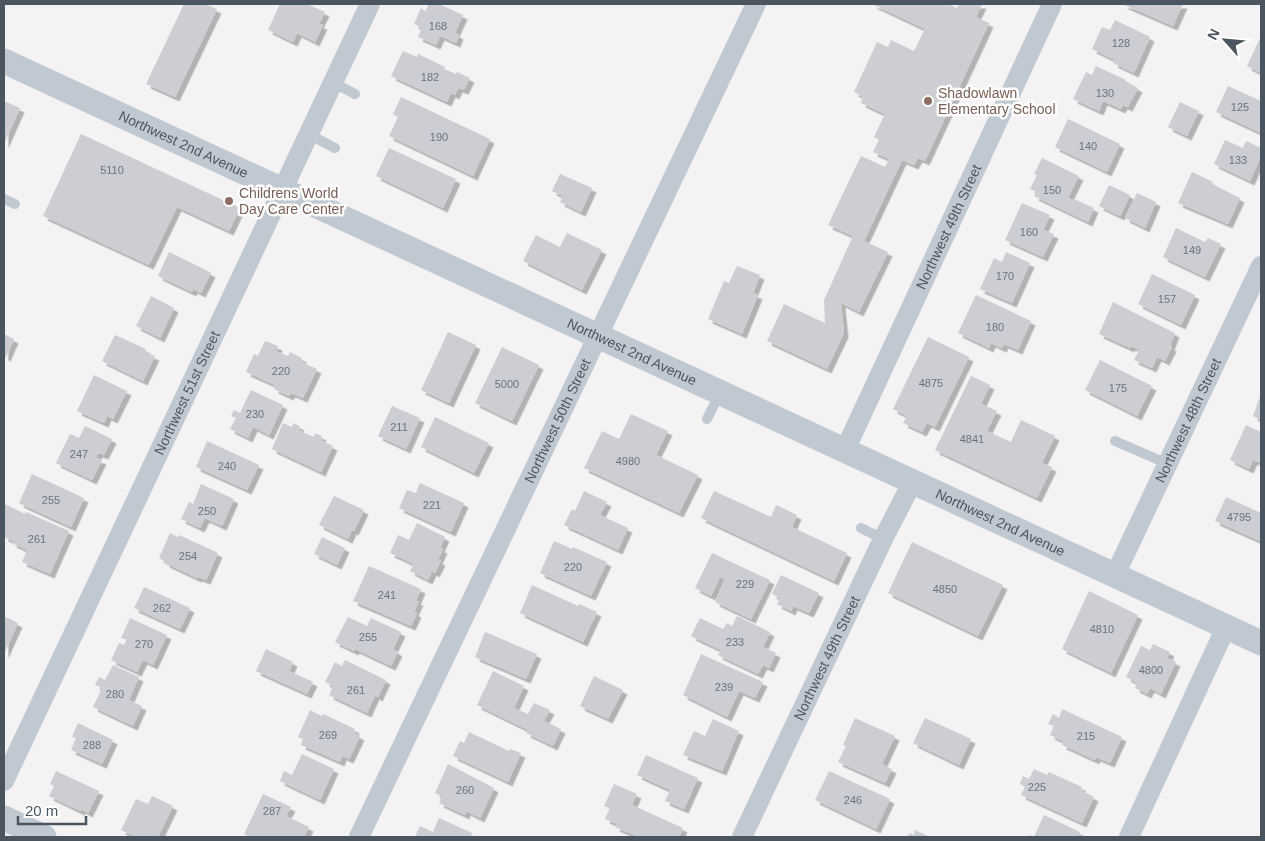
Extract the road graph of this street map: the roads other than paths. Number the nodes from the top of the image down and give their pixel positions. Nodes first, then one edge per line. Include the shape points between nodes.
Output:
1 (370, 4) edge
2 (756, 4) edge
3 (1052, 4) edge
4 (4, 60) edge
5 (332, 82) junction
6 (355, 94) dead end
7 (308, 134) junction
8 (335, 148) dead end
9 (282, 188) junction
10 (4, 199) edge
11 (15, 204) dead end
12 (1261, 266) edge
13 (596, 336) junction
14 (721, 392) junction
15 (707, 419) dead end
16 (1115, 441) dead end
17 (845, 450) junction
18 (1168, 464) junction
19 (913, 481) junction
20 (861, 528) dead end
21 (883, 539) junction
22 (1115, 575) junction
23 (1226, 627) junction
24 (1261, 643) edge
25 (4, 781) edge
26 (4, 818) edge
27 (44, 837) edge
28 (359, 837) edge
29 (742, 837) edge
30 (1129, 837) edge

1 - 5 street, Northwest 51st Street
2 - 13 street, Northwest 50th Street
3 - 17 street, Northwest 49th Street
4 - 9 street, Northwest 2nd Avenue
5 - 6 lane
5 - 7 street, Northwest 51st Street
7 - 8 lane
7 - 9 street, Northwest 51st Street
9 - 13 street, Northwest 2nd Avenue
9 - 25 street, Northwest 51st Street
10 - 11 lane
12 - 18 street, Northwest 48th Street
13 - 14 street, Northwest 2nd Avenue
13 - 28 street, Northwest 50th Street
14 - 15 lane
14 - 17 street, Northwest 2nd Avenue
16 - 18 lane
17 - 19 street, Northwest 2nd Avenue
18 - 22 street, Northwest 48th Street
19 - 21 street, Northwest 49th Street
19 - 22 street, Northwest 2nd Avenue
20 - 21 lane
21 - 29 street, Northwest 49th Street
22 - 23 street, Northwest 2nd Avenue
23 - 24 street, Northwest 2nd Avenue
23 - 30 street
26 - 27 street

